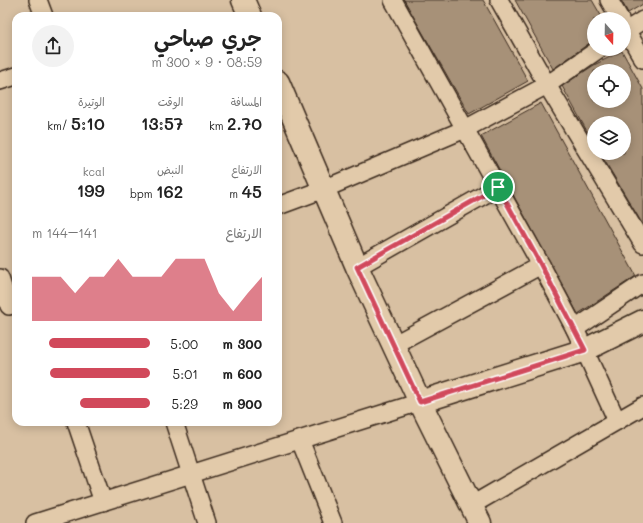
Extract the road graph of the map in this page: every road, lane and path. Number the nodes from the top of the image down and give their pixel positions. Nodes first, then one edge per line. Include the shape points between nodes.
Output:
1 (38, 0) edge
2 (243, 0) edge
3 (393, 0) edge
4 (499, 0) edge
5 (609, 0) edge
6 (42, 12) edge
7 (248, 12) edge
8 (616, 12) edge
9 (643, 20) edge
10 (631, 24) edge
11 (631, 39) edge
12 (589, 56) edge
13 (643, 59) edge
14 (12, 77) edge
15 (0, 81) edge
16 (547, 85) junction
17 (282, 91) edge
18 (464, 129) junction
19 (498, 187) junction
20 (324, 189) junction
21 (282, 205) edge
22 (643, 244) edge
23 (541, 265) junction
24 (357, 267) junction
25 (0, 278) edge
26 (643, 284) edge
27 (8, 306) edge
28 (643, 321) edge
29 (575, 329) junction
30 (393, 345) junction
31 (585, 350) junction
32 (420, 402) junction
33 (643, 406) edge
34 (617, 422) junction
35 (77, 426) edge
36 (175, 426) edge
37 (300, 440) junction
38 (190, 474) junction
39 (102, 502) junction
40 (476, 514) edge
41 (35, 523) edge
42 (206, 523) edge
43 (333, 523) edge

1 - 6 street
2 - 7 street
3 - 18 street
4 - 16 street
5 - 8 street
9 - 10 street
11 - 13 street
12 - 16 street
14 - 15 street
16 - 18 street
16 - 22 street
17 - 20 street
18 - 19 street
18 - 20 street
19 - 23 street
19 - 24 street
20 - 21 street
20 - 24 street
23 - 29 street
23 - 30 street
24 - 30 street
25 - 27 street
26 - 29 street
28 - 31 street
29 - 31 street
30 - 32 street
31 - 32 street
31 - 34 street
32 - 37 street
32 - 40 street
33 - 34 street
34 - 40 street
35 - 39 street
36 - 38 street
37 - 38 street
37 - 43 street
38 - 39 street
38 - 42 street
39 - 41 street

